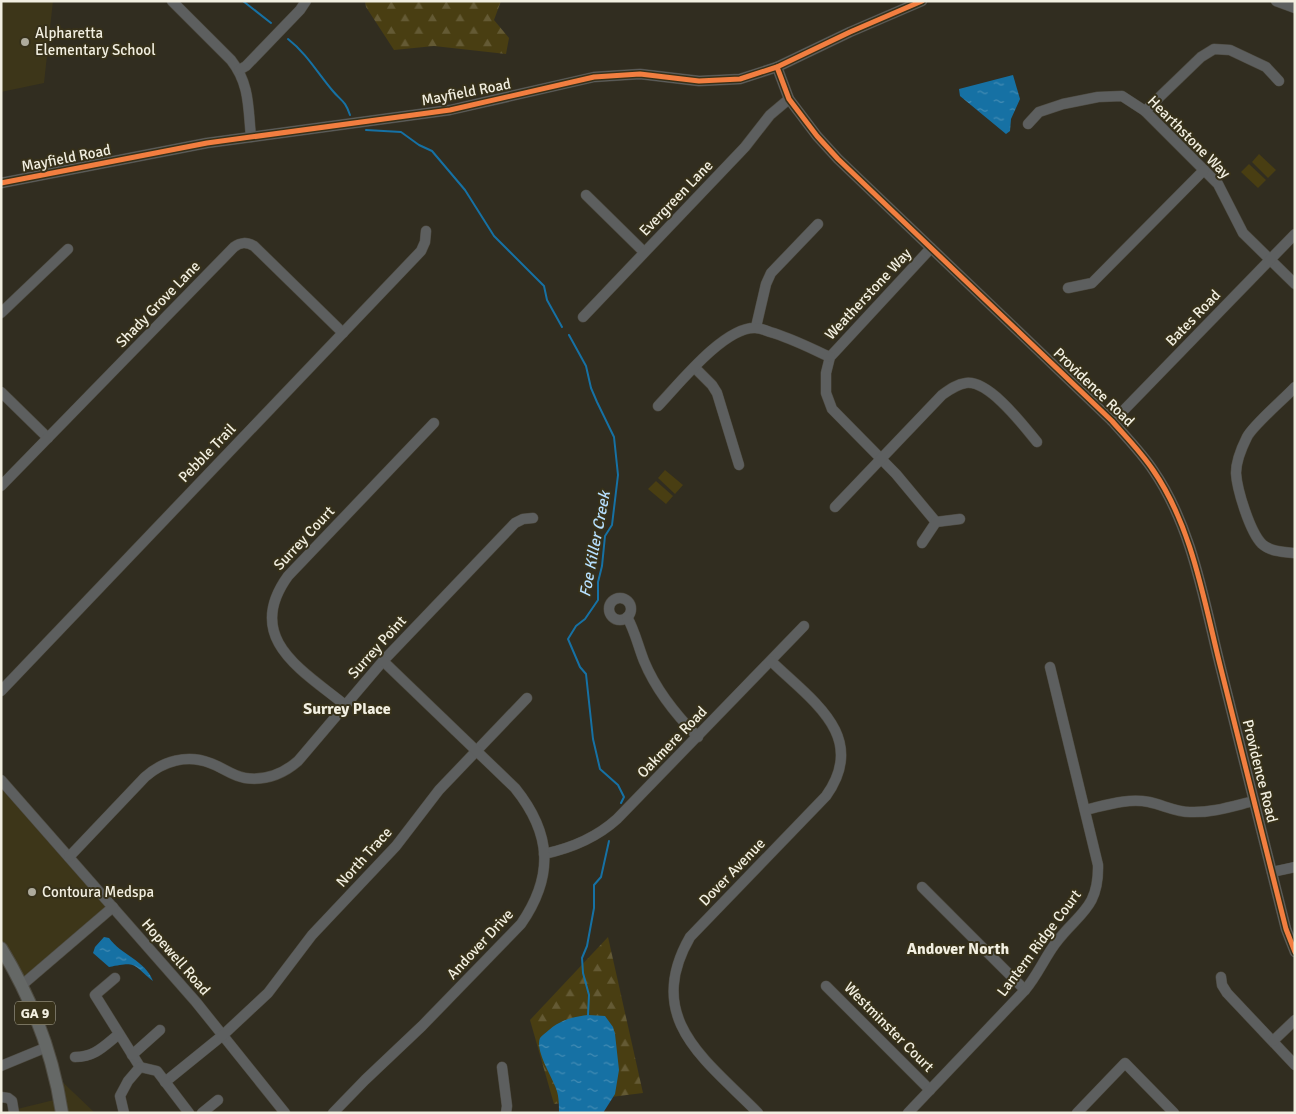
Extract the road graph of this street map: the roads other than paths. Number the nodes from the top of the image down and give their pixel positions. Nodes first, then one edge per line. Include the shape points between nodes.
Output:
1 (172, 1) edge
2 (306, 1) edge
3 (922, 1) edge
4 (1276, 1) edge
5 (1295, 8) edge
6 (776, 66) junction
7 (239, 70) junction
8 (1279, 81) dead end
9 (789, 99) junction
10 (1146, 111) junction
11 (1028, 124) dead end
12 (251, 137) junction
13 (1204, 170) junction
14 (1, 184) edge
15 (586, 195) dead end
16 (818, 224) dead end
17 (426, 231) dead end
18 (1295, 234) edge
19 (931, 248) junction
20 (68, 249) dead end
21 (644, 252) junction
22 (1270, 260) junction
23 (1295, 284) edge
24 (1068, 288) dead end
25 (1, 313) edge
26 (583, 317) dead end
27 (756, 328) junction
28 (343, 333) junction
29 (830, 358) junction
30 (695, 368) junction
31 (1295, 387) edge
32 (1, 392) edge
33 (658, 406) dead end
34 (1112, 421) junction
35 (434, 424) dead end
36 (48, 438) junction
37 (1037, 442) dead end
38 (881, 459) junction
39 (739, 465) dead end
40 (1, 486) edge
41 (835, 508) dead end
42 (533, 518) dead end
43 (960, 519) dead end
44 (936, 522) junction
45 (922, 543) dead end
46 (1295, 553) edge
47 (627, 617) dead end
48 (804, 626) dead end
49 (383, 661) junction
50 (771, 661) junction
51 (1050, 667) dead end
52 (1, 691) edge
53 (527, 698) dead end
54 (345, 705) junction
55 (698, 736) junction
56 (476, 750) junction
57 (1, 780) edge
58 (1254, 801) junction
59 (1086, 810) junction
60 (544, 854) junction
61 (69, 857) junction
62 (1295, 867) edge
63 (1272, 872) junction
64 (922, 886) dead end
65 (113, 907) junction
66 (1, 948) edge
67 (1295, 952) edge
68 (1221, 977) dead end
69 (115, 978) dead end
70 (22, 985) junction
71 (826, 986) dead end
72 (1025, 990) junction
73 (1295, 1020) edge
74 (160, 1030) dead end
75 (119, 1034) junction
76 (223, 1036) junction
77 (1273, 1041) junction
78 (47, 1047) junction
79 (132, 1055) junction
80 (74, 1056) dead end
81 (1295, 1064) edge
82 (1, 1066) edge
83 (140, 1067) junction
84 (502, 1067) dead end
85 (165, 1082) junction
86 (930, 1090) junction
87 (1, 1098) edge
88 (218, 1100) dead end
89 (14, 1113) edge
90 (62, 1113) edge
91 (124, 1113) edge
92 (189, 1113) edge
93 (202, 1113) edge
94 (285, 1113) edge
95 (333, 1113) edge
96 (506, 1113) edge
97 (758, 1113) edge
98 (908, 1113) edge
99 (1078, 1113) edge
100 (1174, 1113) edge

1 - 7 street
2 - 7 street
3 - 6 street, Mayfield Road
4 - 5 street
6 - 9 street, Providence Road
6 - 12 street, Mayfield Road via 740,79 699,81 640,74 594,77 450,110
7 - 12 street via 246,88
8 - 10 street via 1266,67 1230,50 1214,49
9 - 19 street, Providence Road via 838,159
9 - 21 street, Evergreen Lane via 770,115 745,147
10 - 11 street, Hearthstone Way via 1122,96 1098,97 1039,112
10 - 13 street, Hearthstone Way
12 - 14 street, Mayfield Road
13 - 22 street, Hearthstone Way via 1222,191 1238,228
13 - 24 street via 1092,283
15 - 21 street
16 - 27 street via 771,274
17 - 28 street, Pebble Trail via 421,252
18 - 22 street, Bates Road
19 - 29 street, Weatherstone Way
19 - 34 street, Providence Road
20 - 25 street
21 - 26 street, Evergreen Lane
22 - 23 street, Hearthstone Way
22 - 34 street, Bates Road
27 - 29 street via 786,337
27 - 30 street via 736,332
28 - 36 street, Shady Grove Lane via 254,246 239,243
28 - 52 street, Pebble Trail
29 - 38 street, Weatherstone Way via 826,393 832,409
30 - 33 street
30 - 39 street via 717,393
31 - 46 street via 1248,434 1236,472 1244,508 1263,545 1277,552
32 - 36 street
34 - 58 street, Providence Road via 1153,470 1183,528 1213,633
35 - 54 street, Surrey Court via 288,576 275,599 272,626 282,650 292,663
36 - 40 street, Shady Grove Lane
37 - 38 street via 994,395 968,382 942,395
38 - 41 street
38 - 44 street, Weatherstone Way
42 - 49 street, Surrey Point via 523,518 515,523
43 - 44 street
44 - 45 street
47 - 55 street via 657,688
48 - 50 street, Oakmere Road
49 - 54 street, Surrey Point
49 - 56 street, Andover Drive
50 - 55 street, Oakmere Road
50 - 97 street, Dover Avenue via 832,723 841,747 839,772 826,796 690,937 676,968 673,985 677,1016 688,1041
51 - 59 street, Lantern Ridge Court
53 - 56 street, North Trace
54 - 61 street, Surrey Point via 298,761 275,776 244,778 209,762 193,759 175,760 160,766 145,776
55 - 60 street, Oakmere Road via 608,827 578,845
56 - 60 street, Andover Drive via 528,803 539,827
56 - 76 street, North Trace via 396,846 312,935 268,993
57 - 61 street, Hopewell Road
58 - 59 street via 1200,812 1178,811 1134,800
58 - 63 street, Providence Road
59 - 72 street, Lantern Ridge Court via 1098,864 1096,893 1087,909 1056,943
60 - 95 street, Andover Drive via 539,891 520,924
61 - 65 street, Hopewell Road
62 - 63 street
63 - 67 street, Providence Road
64 - 72 street
65 - 70 street
65 - 76 street, Hopewell Road
66 - 70 main road, GA 9
68 - 77 street via 1227,993
69 - 75 street via 94,995
70 - 78 main road, GA 9
71 - 86 street, Westminster Court
72 - 86 street, Lantern Ridge Court
73 - 77 street
74 - 79 street
75 - 79 street
75 - 80 street via 94,1054
76 - 85 street, North Trace
76 - 94 street, Hopewell Road
77 - 81 street
78 - 82 street
78 - 90 main road, GA 9
79 - 83 street
83 - 85 street via 157,1071
83 - 91 street via 120,1096
84 - 96 street
85 - 92 street
86 - 98 street, Lantern Ridge Court
87 - 89 street via 12,1101
88 - 93 street
99 - 100 street via 1125,1063

